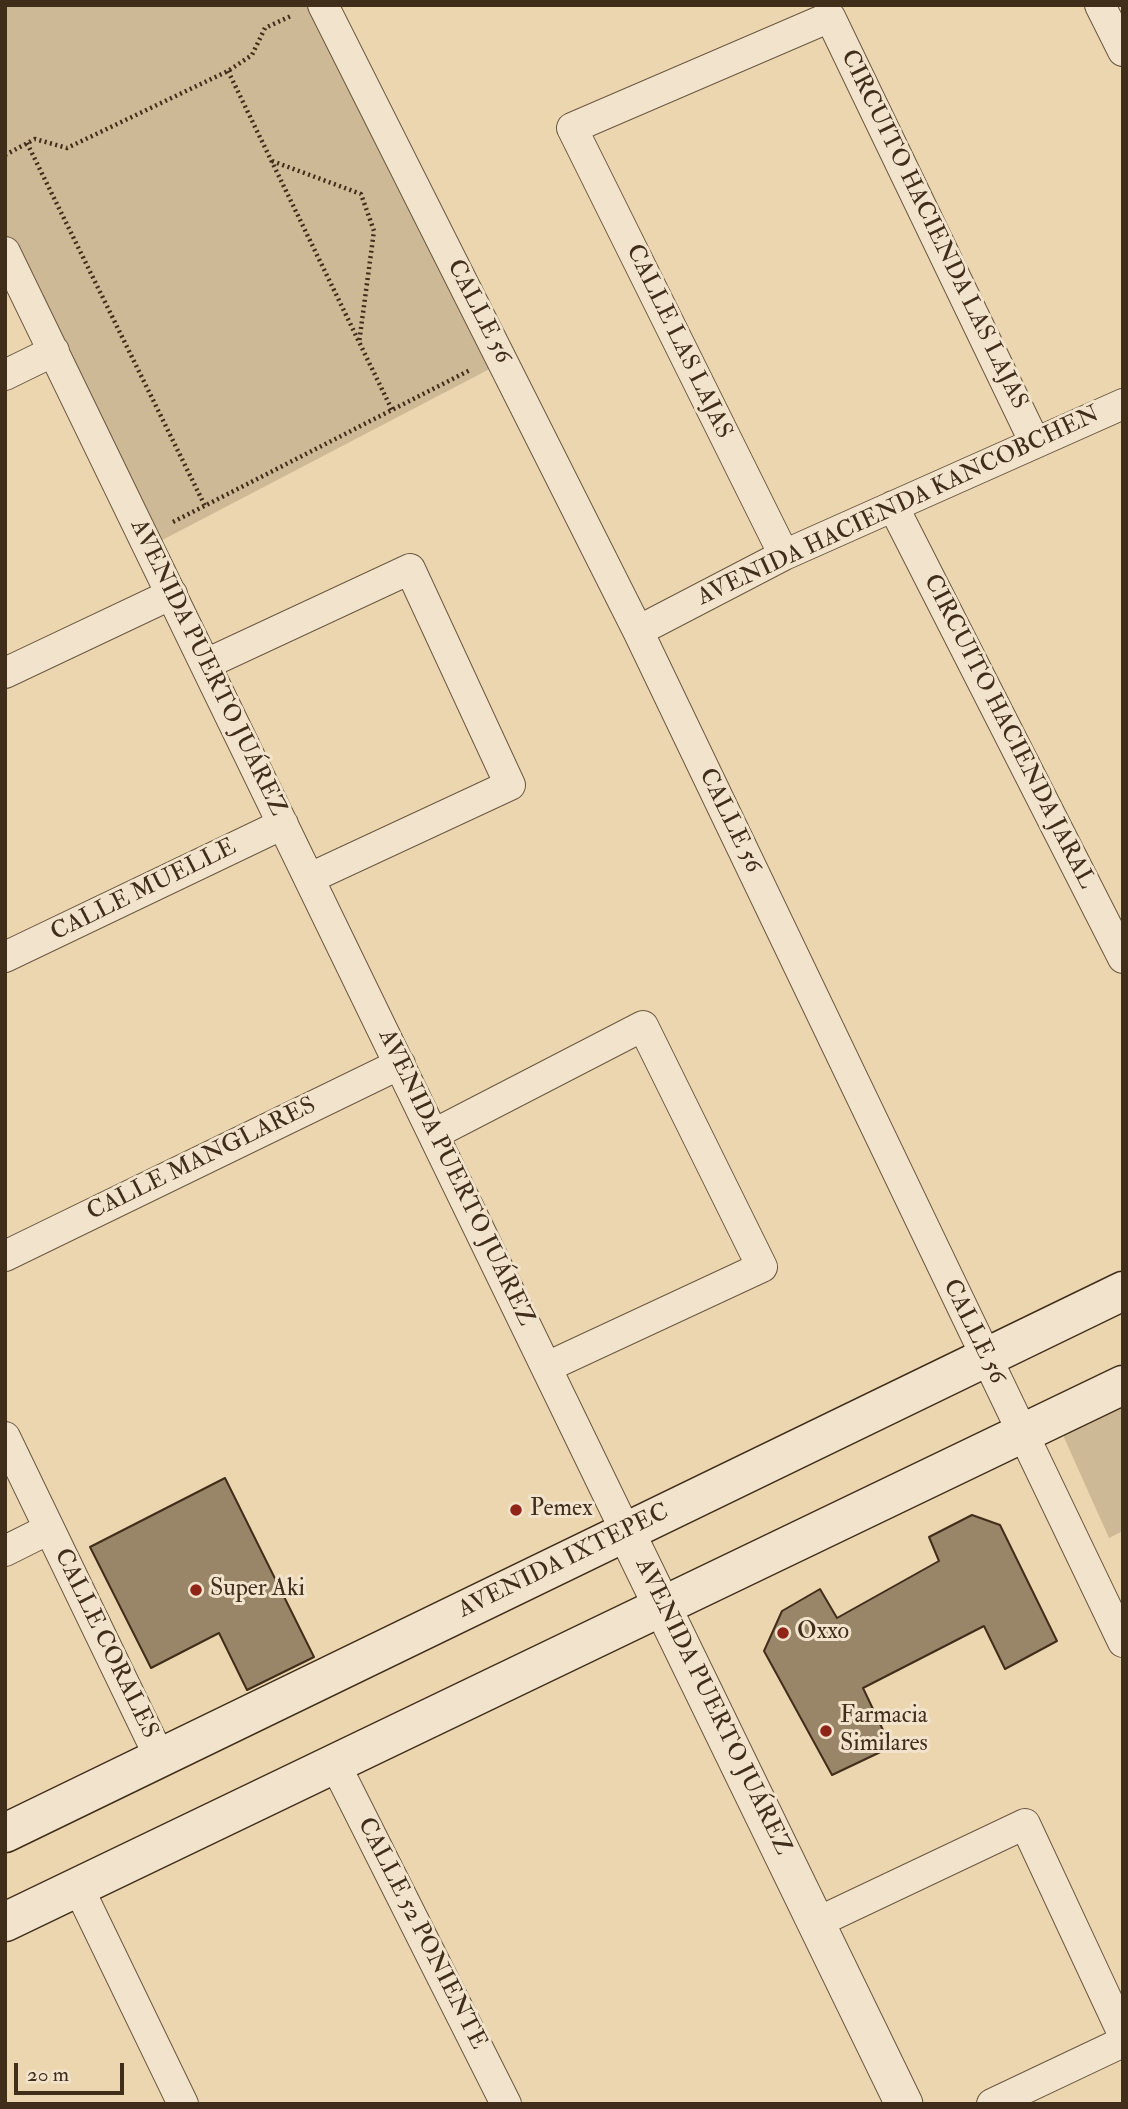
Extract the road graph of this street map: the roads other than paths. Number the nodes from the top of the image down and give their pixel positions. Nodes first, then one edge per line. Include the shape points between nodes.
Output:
1 (1100, 5) edge
2 (313, 8) edge
3 (830, 17) joint
4 (1123, 51) edge
5 (5, 252) edge
6 (54, 351) junction
7 (5, 375) edge
8 (1123, 404) edge
9 (1035, 443) junction
10 (893, 506) junction
11 (784, 555) junction
12 (172, 594) junction
13 (638, 631) junction
14 (206, 664) junction
15 (5, 673) edge
16 (283, 824) junction
17 (310, 878) junction
18 (5, 957) edge
19 (1123, 958) edge
20 (400, 1063) junction
21 (434, 1134) junction
22 (5, 1256) edge
23 (1123, 1291) edge
24 (985, 1357) junction
25 (547, 1367) junction
26 (1123, 1385) edge
27 (1021, 1433) junction
28 (5, 1437) edge
29 (49, 1529) junction
30 (626, 1532) junction
31 (5, 1551) edge
32 (663, 1606) junction
33 (1123, 1642) edge
34 (160, 1758) junction
35 (335, 1764) junction
36 (5, 1833) edge
37 (78, 1887) junction
38 (5, 1922) edge
39 (817, 1923) junction
40 (1123, 2034) edge
41 (1123, 2042) edge
42 (183, 2104) edge
43 (506, 2104) edge
44 (904, 2104) edge
45 (992, 2104) edge

1 - 4 street
2 - 13 street, CALLE 56 via 500,354
3 - 9 street, CIRCUITO HACIENDA LAS LAJAS
3 - 11 street, CALLE LAS LAJAS via 572,128
5 - 6 street, AVENIDA PUERTO JUÁREZ
6 - 7 street
6 - 12 street, AVENIDA PUERTO JUÁREZ
8 - 9 street, AVENIDA HACIENDA KANCOBCHEN
9 - 10 street, AVENIDA HACIENDA KANCOBCHEN
10 - 11 street, AVENIDA HACIENDA KANCOBCHEN
10 - 19 street, CIRCUITO HACIENDA JARAL
11 - 13 street, AVENIDA HACIENDA KANCOBCHEN
12 - 14 street, AVENIDA PUERTO JUÁREZ
12 - 15 street
13 - 24 street, CALLE 56
14 - 16 street, AVENIDA PUERTO JUÁREZ
14 - 17 street via 410,569 510,785
16 - 17 street, AVENIDA PUERTO JUÁREZ
16 - 18 street, CALLE MUELLE
17 - 20 street, AVENIDA PUERTO JUÁREZ
20 - 21 street, AVENIDA PUERTO JUÁREZ
20 - 22 street, CALLE MANGLARES
21 - 25 street, AVENIDA PUERTO JUÁREZ
21 - 25 street via 643,1026 762,1267
23 - 24 main road, AVENIDA IXTEPEC
24 - 27 street, CALLE 56
24 - 30 main road, AVENIDA IXTEPEC
25 - 30 street, AVENIDA PUERTO JUÁREZ
26 - 27 main road
27 - 32 main road
27 - 33 street, CALLE 56
28 - 29 street, CALLE CORALES
29 - 31 street, CALLE CORALES
29 - 34 street, CALLE CORALES
30 - 32 street, AVENIDA PUERTO JUÁREZ
30 - 34 main road, AVENIDA IXTEPEC
32 - 35 main road
32 - 39 street, AVENIDA PUERTO JUÁREZ
34 - 36 main road, AVENIDA IXTEPEC
35 - 37 main road
35 - 43 street, CALLE 52 PONIENTE
37 - 38 main road
37 - 42 street
39 - 40 street via 1026,1824
39 - 44 street, AVENIDA PUERTO JUÁREZ
41 - 45 street

